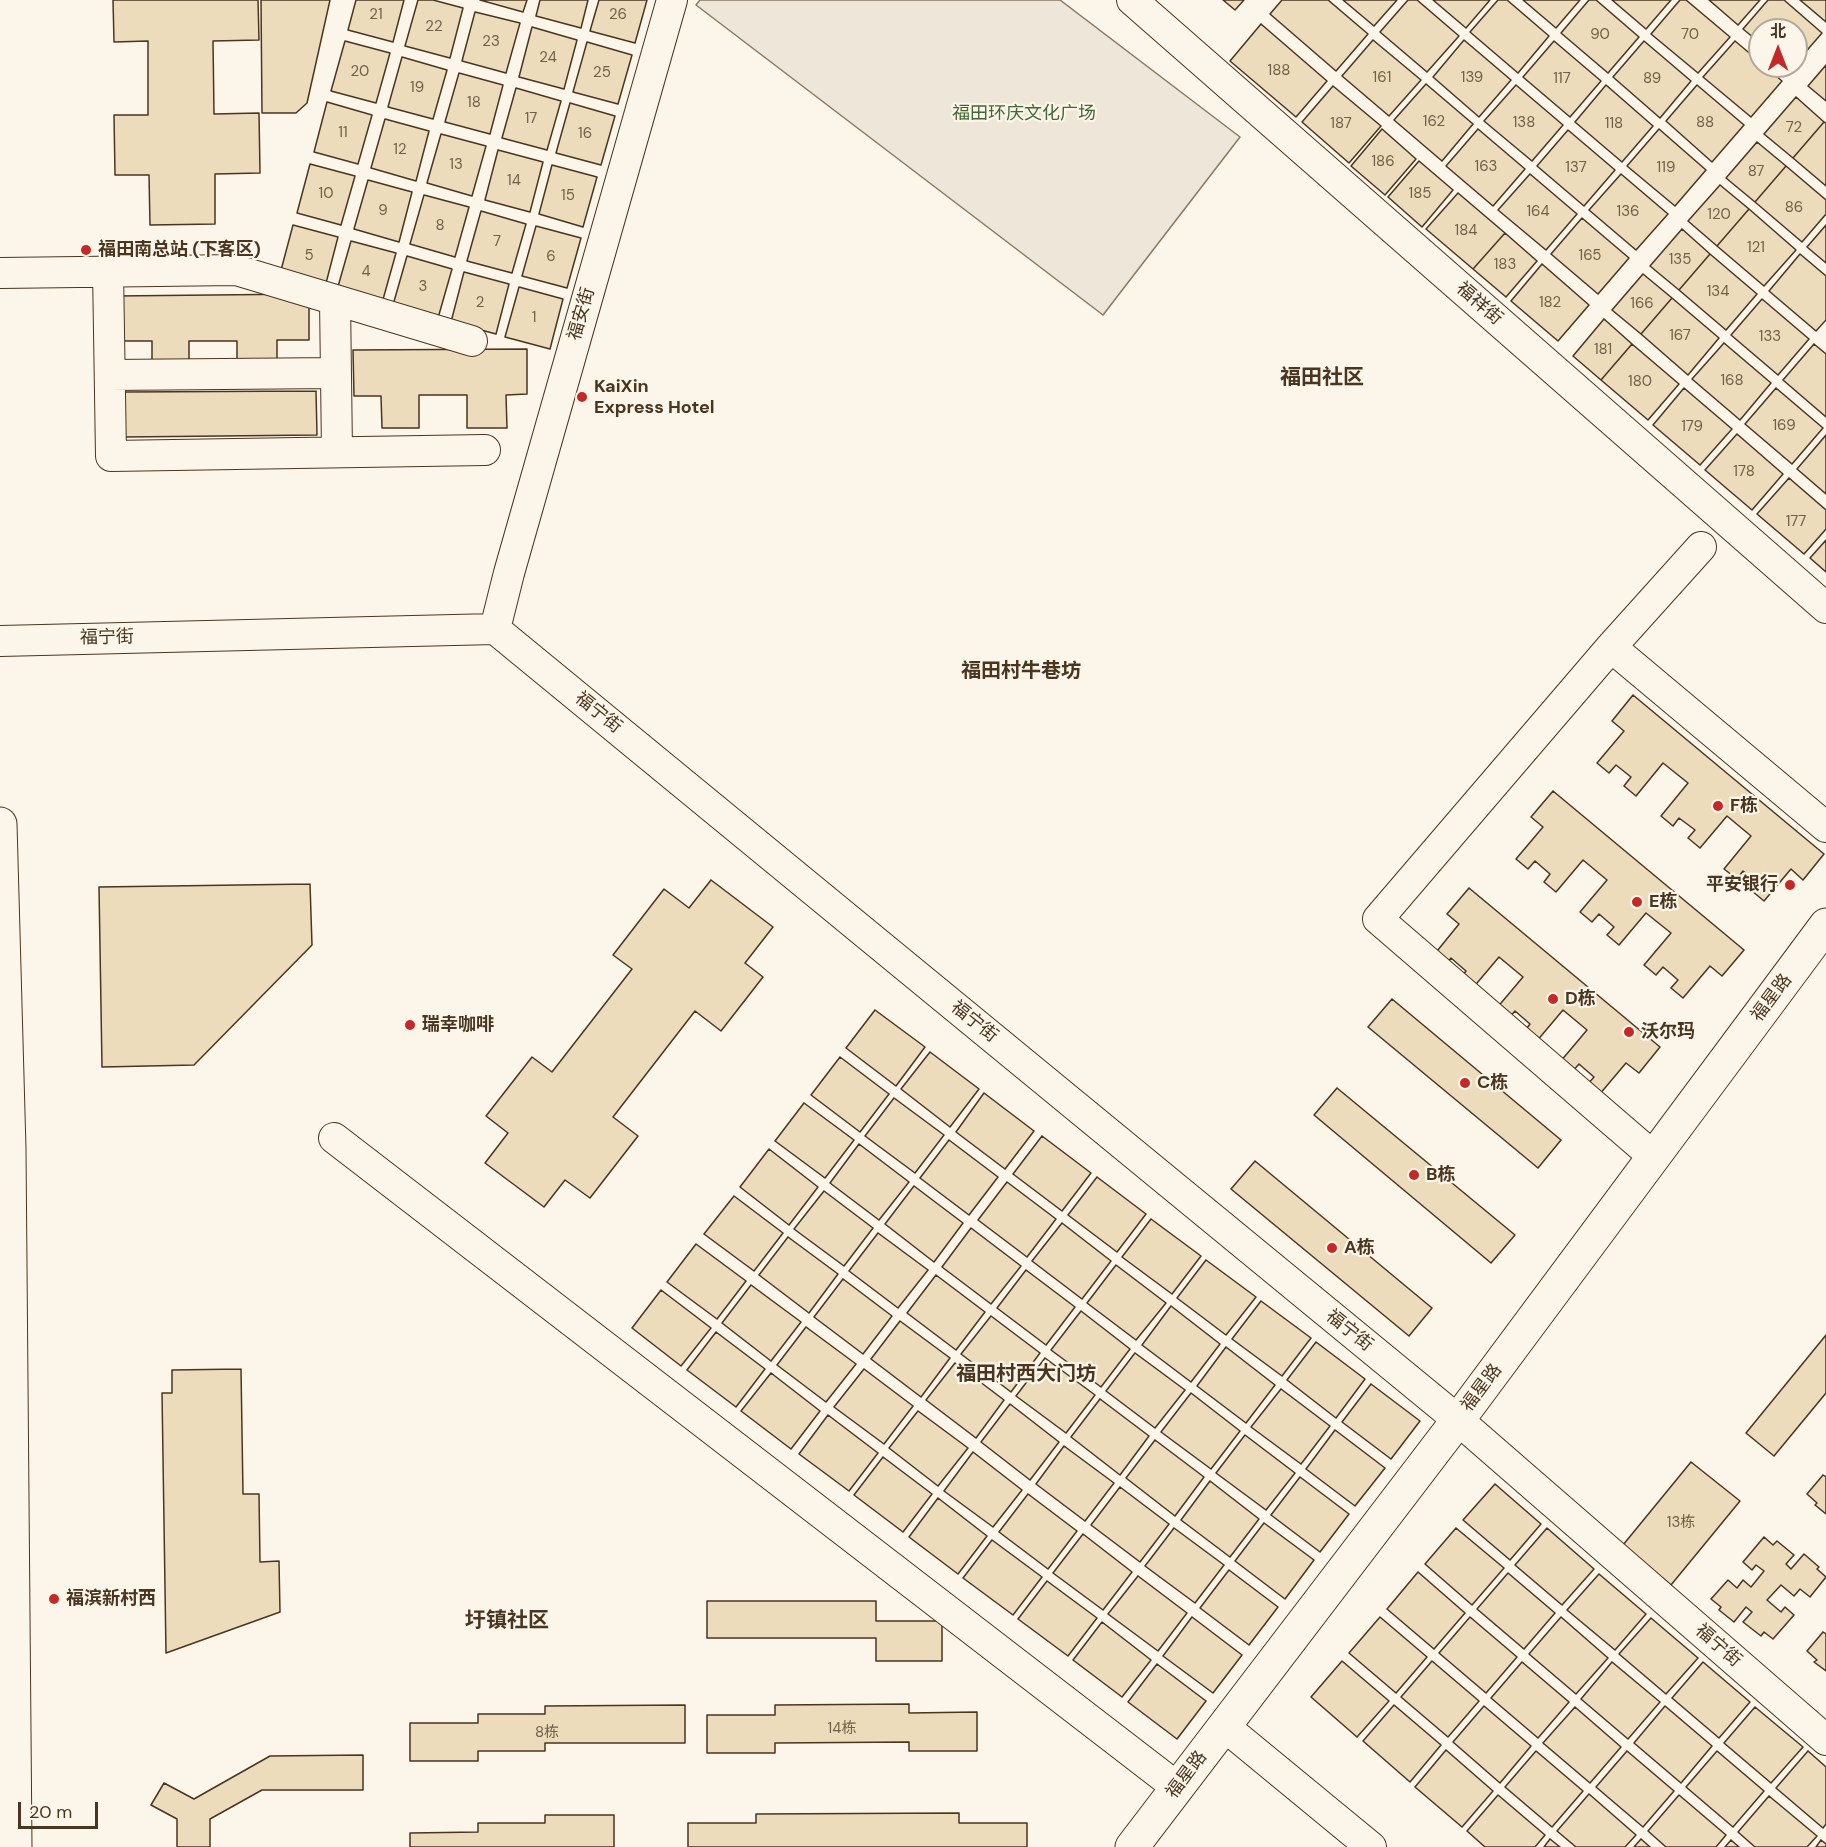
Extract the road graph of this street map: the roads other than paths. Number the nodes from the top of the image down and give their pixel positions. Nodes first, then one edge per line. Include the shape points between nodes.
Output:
1 (672, 0) edge
2 (1132, 0) edge
3 (108, 270) junction
4 (0, 273) edge
5 (335, 300) junction
6 (472, 341) dead end
7 (336, 373) junction
8 (110, 375) junction
9 (485, 450) dead end
10 (337, 452) junction
11 (1701, 547) dead end
12 (1826, 608) edge
13 (495, 629) junction
14 (0, 641) edge
15 (1611, 647) junction
16 (0, 824) edge
17 (1826, 827) edge
18 (1826, 925) edge
19 (334, 1138) dead end
20 (1654, 1157) junction
21 (1458, 1420) junction
22 (1224, 1726) junction
23 (1826, 1740) edge
24 (1178, 1788) junction
25 (15, 1847) edge
26 (1132, 1847) edge
27 (1371, 1847) edge

1 - 13 street, 福安街
2 - 12 street, 福祥街
3 - 4 street
3 - 5 street via 236,270
3 - 8 street
5 - 6 street
5 - 7 street
7 - 8 street
7 - 10 street
8 - 10 street via 111,456
9 - 10 street
11 - 15 street
13 - 14 street, 福宁街
13 - 21 street, 福宁街
15 - 17 street
15 - 20 street via 1378,920
16 - 25 main road via 9,1149
18 - 20 main road, 福星路
19 - 24 street
20 - 21 main road, 福星路
21 - 22 main road, 福星路
21 - 23 street, 福宁街
22 - 24 main road, 福星路
22 - 27 street
24 - 26 main road, 福星路

